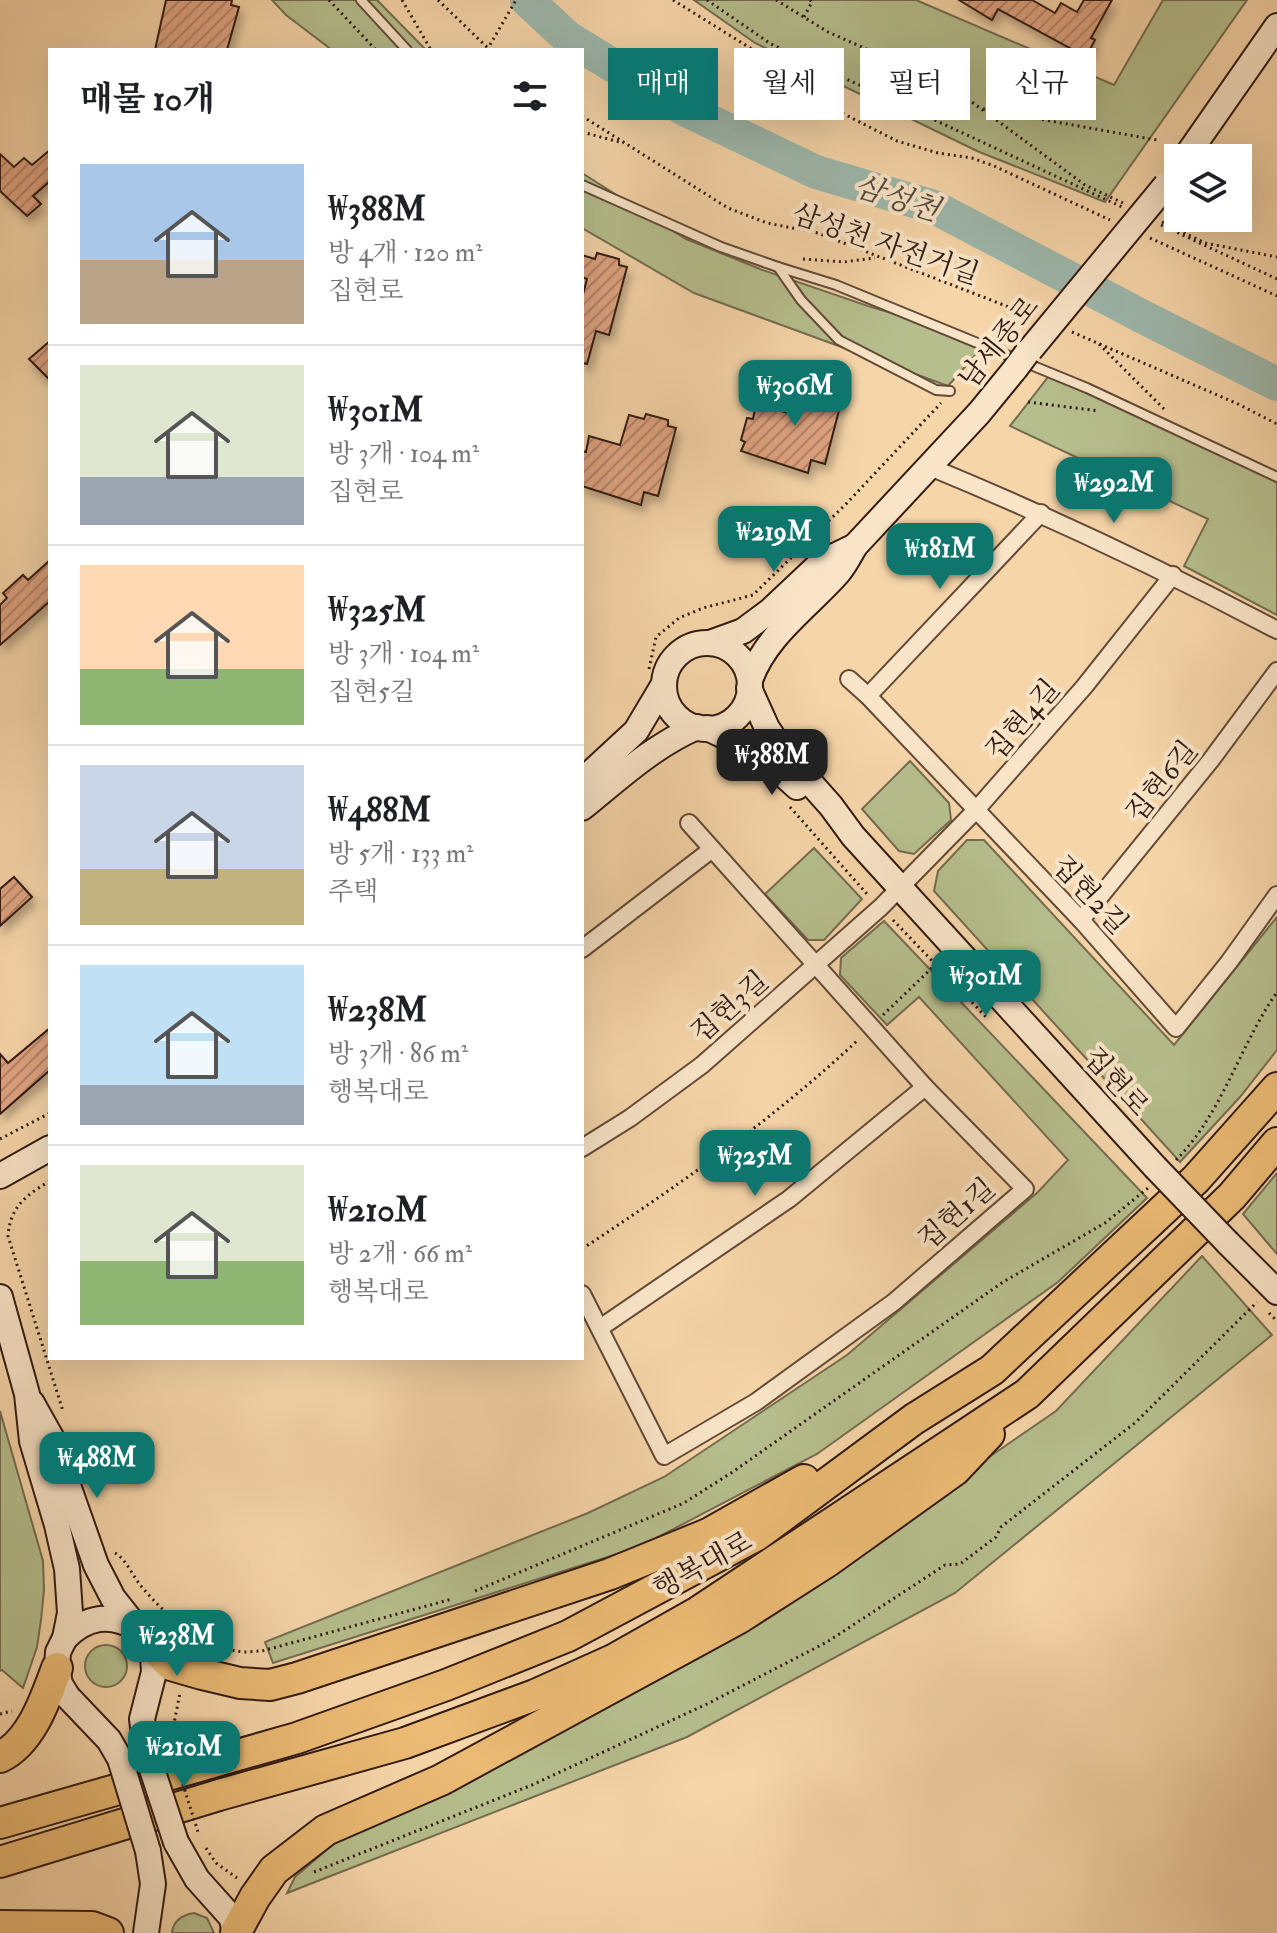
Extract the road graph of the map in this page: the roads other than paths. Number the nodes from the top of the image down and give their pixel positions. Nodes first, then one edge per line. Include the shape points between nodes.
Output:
1 (361, 0) edge
2 (1277, 26) edge
3 (405, 48) edge
4 (1195, 144) edge
5 (584, 186) edge
6 (1164, 186) edge
7 (778, 267) junction
8 (950, 391) road end
9 (930, 467) junction
10 (1277, 477) edge
11 (1041, 513) junction
12 (855, 546) junction
13 (1173, 575) junction
14 (1277, 630) edge
15 (710, 643) junction
16 (1277, 671) edge
17 (849, 679) dead end
18 (655, 683) junction
19 (750, 684) junction
20 (868, 696) junction
21 (702, 728) junction
22 (584, 779) edge
23 (584, 806) edge
24 (976, 810) junction
25 (689, 823) dead end
26 (853, 836) junction
27 (711, 850) junction
28 (900, 888) junction
29 (1277, 895) edge
30 (1081, 920) junction
31 (584, 947) edge
32 (814, 964) junction
33 (925, 1087) junction
34 (1277, 1088) edge
35 (1277, 1143) edge
36 (584, 1147) edge
37 (48, 1149) edge
38 (0, 1176) edge
39 (0, 1297) edge
40 (1268, 1297) edge
41 (584, 1298) edge
42 (600, 1328) junction
43 (27, 1394) junction
44 (1027, 1394) junction
45 (914, 1419) junction
46 (142, 1635) junction
47 (65, 1638) junction
48 (57, 1668) junction
49 (0, 1757) edge
50 (0, 1823) edge
51 (0, 1862) edge
52 (0, 1926) edge
53 (236, 1932) edge
54 (108, 1933) edge
55 (146, 1933) edge

1 - 3 lane
2 - 4 street
5 - 7 lane
6 - 9 street, 남세종로, bridge
7 - 8 lane via 839,340 936,390
7 - 10 lane via 836,285 1087,388
9 - 11 street
9 - 12 street, 남세종로
11 - 13 street
11 - 20 street
12 - 15 street, 남세종로 via 822,562 743,631
12 - 19 street, 남세종로 via 841,570 775,637 757,661
13 - 14 street
13 - 24 street, 집현4길
15 - 18 street via 682,651
15 - 19 street via 737,654
16 - 30 street, 집현6길
17 - 20 street, 집현2길
18 - 21 street via 679,718
18 - 22 street via 636,731
19 - 21 street via 744,708 734,719
19 - 26 street, 집현로 via 783,752
20 - 24 street, 집현2길
21 - 23 street via 672,738
21 - 26 street, 집현로 via 764,758
24 - 28 street, 집현4길
24 - 30 street, 집현2길
25 - 27 street, 집현1길
26 - 28 street, 집현로
27 - 31 street
27 - 32 street, 집현1길
28 - 32 street, 집현3길
28 - 40 street, 집현로, bridge via 1228,1243
29 - 30 street, 집현2길 via 1176,1028
32 - 33 street, 집현1길
32 - 36 street, 집현3길 via 702,1065
33 - 42 street via 789,1199
33 - 42 street, 집현1길 via 1025,1189 894,1302 756,1402 664,1456
34 - 45 highway, 행복대로 via 1196,1179 992,1370
35 - 44 highway, 행복대로 via 1232,1196
37 - 38 street
39 - 43 street
41 - 42 street, 집현1길
43 - 46 street via 51,1437 96,1565
43 - 47 street via 32,1441 67,1569 70,1613
44 - 51 highway, 행복대로 via 698,1612 613,1660 405,1743
44 - 53 highway via 955,1470 739,1618 441,1780 326,1830 274,1870
45 - 46 highway via 708,1534 610,1574 297,1678 270,1685 202,1674 171,1665
45 - 50 highway, 행복대로 via 757,1535 568,1636 297,1738
46 - 47 street via 123,1620 107,1617 84,1623
46 - 53 street, bridge via 154,1672 142,1719 158,1748 197,1879 231,1917
47 - 48 street
48 - 49 highway via 39,1714
48 - 55 street, bridge via 68,1697 120,1759 153,1884
52 - 54 highway via 92,1927

